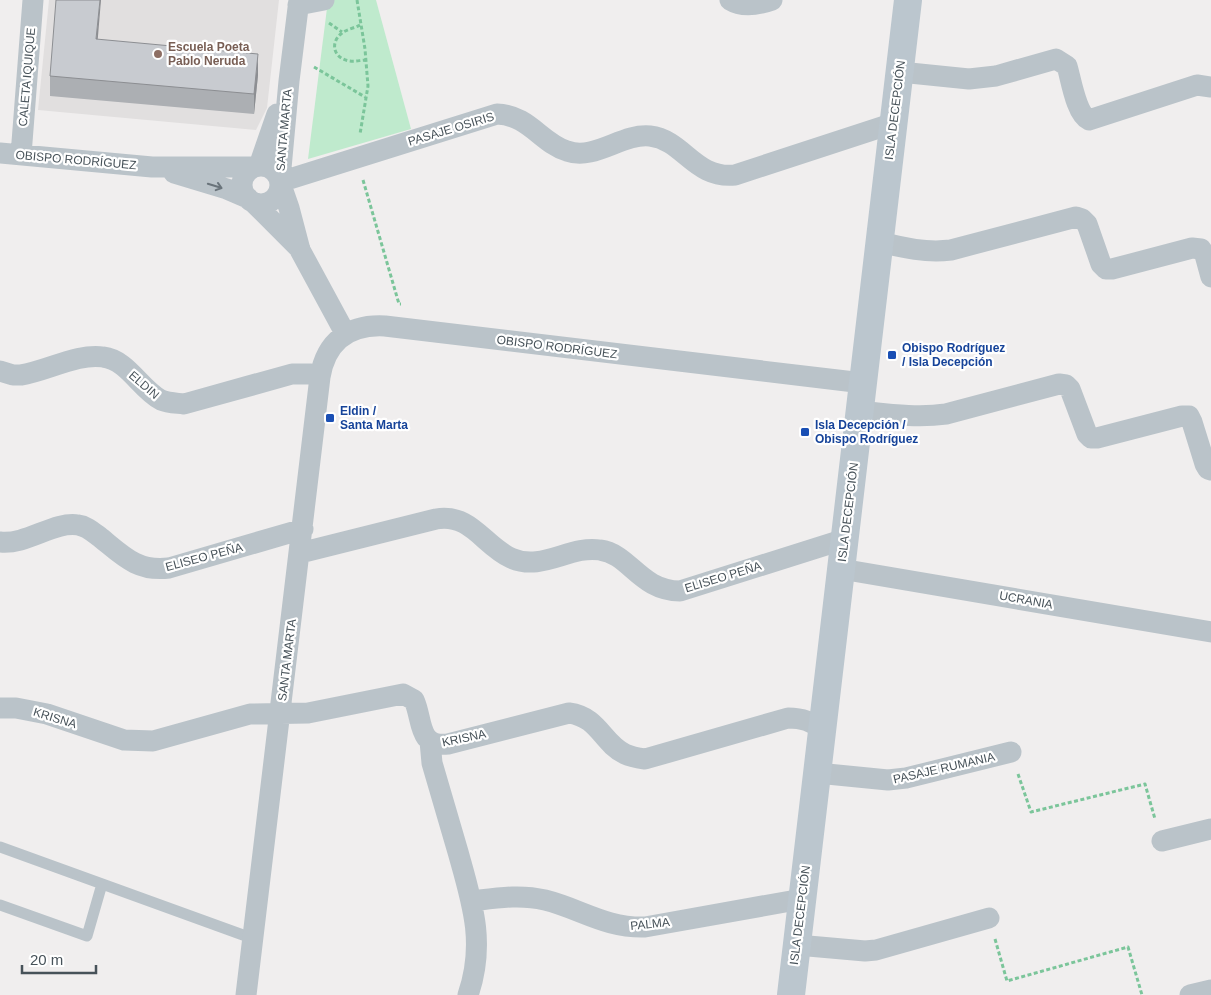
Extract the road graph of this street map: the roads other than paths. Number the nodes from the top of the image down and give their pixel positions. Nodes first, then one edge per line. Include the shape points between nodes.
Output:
1 (33, 0) edge
2 (324, 0) edge
3 (730, 0) edge
4 (772, 0) edge
5 (908, 0) edge
6 (298, 2) edge
7 (900, 72) junction
8 (289, 80) junction
9 (1211, 87) edge
10 (894, 123) junction
11 (0, 153) edge
12 (21, 155) junction
13 (256, 166) junction
14 (152, 167) junction
15 (280, 182) junction
16 (250, 200) junction
17 (880, 242) junction
18 (300, 250) junction
19 (1211, 277) edge
20 (346, 333) junction
21 (0, 370) edge
22 (320, 377) junction
23 (863, 384) junction
24 (860, 411) junction
25 (1211, 470) edge
26 (303, 529) junction
27 (845, 539) junction
28 (0, 542) edge
29 (300, 553) junction
30 (841, 569) junction
31 (1211, 632) edge
32 (0, 708) edge
33 (281, 714) junction
34 (822, 730) junction
35 (430, 741) junction
36 (1010, 752) road end
37 (817, 774) junction
38 (1211, 829) edge
39 (1162, 841) road end
40 (0, 847) edge
41 (102, 884) junction
42 (802, 899) junction
43 (472, 901) junction
44 (0, 905) edge
45 (989, 918) road end
46 (254, 939) junction
47 (796, 945) junction
48 (1211, 990) edge
49 (246, 995) edge
50 (468, 995) edge
51 (791, 995) edge
52 (1190, 995) edge

1 - 12 street, CALETA IQUIQUE
2 - 6 street
3 - 4 street via 752,5
5 - 7 street, ISLA DECEPCIÓN
6 - 8 street, SANTA MARTA
7 - 9 street via 976,79 1056,59 1067,66 1080,112 1089,120 1198,85
7 - 10 street, ISLA DECEPCIÓN
8 - 13 street, SANTA MARTA
8 - 15 street, SANTA MARTA
10 - 15 street, PASAJE OSIRIS via 726,176 709,172 660,138 650,136 640,136 585,153 568,152 523,121 506,114 488,116
10 - 17 street, ISLA DECEPCIÓN
11 - 12 street, OBISPO RODRÍGUEZ
12 - 14 street, OBISPO RODRÍGUEZ
13 - 14 street, OBISPO RODRÍGUEZ
13 - 15 street via 272,168
13 - 16 street via 248,170 242,182 244,193
14 -> 16 street, OBISPO RODRÍGUEZ via 228,189
15 - 16 street via 276,197 271,201
15 - 18 street, OBISPO RODRÍGUEZ
16 - 18 street, OBISPO RODRÍGUEZ
17 - 19 street via 913,250 951,250 1076,217 1087,224 1101,264 1106,269 1201,248
17 - 23 street, ISLA DECEPCIÓN
18 - 20 street, OBISPO RODRÍGUEZ
20 - 22 street, SANTA MARTA via 328,352
20 - 23 street, OBISPO RODRÍGUEZ via 371,325 385,326
21 - 22 street, ELDIN via 21,375 88,357 106,357 122,365 154,396 184,404 292,374
22 - 26 street, SANTA MARTA
23 - 24 street, ISLA DECEPCIÓN
24 - 25 street via 930,417 1059,384 1066,385 1091,438 1188,416 1204,464
24 - 27 street, ISLA DECEPCIÓN
26 - 28 street, ELISEO PEÑA via 159,569 136,564 91,530 78,525 69,524 16,542
26 - 29 street, SANTA MARTA
27 - 29 street, ELISEO PEÑA via 680,591 669,591 649,583 612,553 603,550 592,549 541,562 521,561 502,552 453,518 436,519
27 - 30 street, ISLA DECEPCIÓN
29 - 33 street, SANTA MARTA
30 - 31 street, UCRANIA
30 - 34 street, ISLA DECEPCIÓN
32 - 33 street, KRISNA via 47,714 112,737 137,742 250,714
33 - 35 street, KRISNA via 308,713 403,694 414,700 422,730
33 - 46 street, SANTA MARTA
34 - 35 street, KRISNA via 806,720 788,718 645,758 618,750 587,718 569,713 448,744
34 - 37 street, ISLA DECEPCIÓN
35 - 43 street via 432,763
36 - 37 street, PASAJE RUMANIA via 906,778 888,780
37 - 42 street, ISLA DECEPCIÓN
38 - 39 street
40 - 41 lane
41 - 44 lane via 87,936
41 - 46 lane
42 - 43 street, PALMA via 637,927 606,922 534,898 511,896
42 - 47 street, ISLA DECEPCIÓN
43 - 50 street via 477,951
45 - 47 street via 876,950
46 - 49 street, SANTA MARTA
47 - 51 street, ISLA DECEPCIÓN
48 - 52 street

